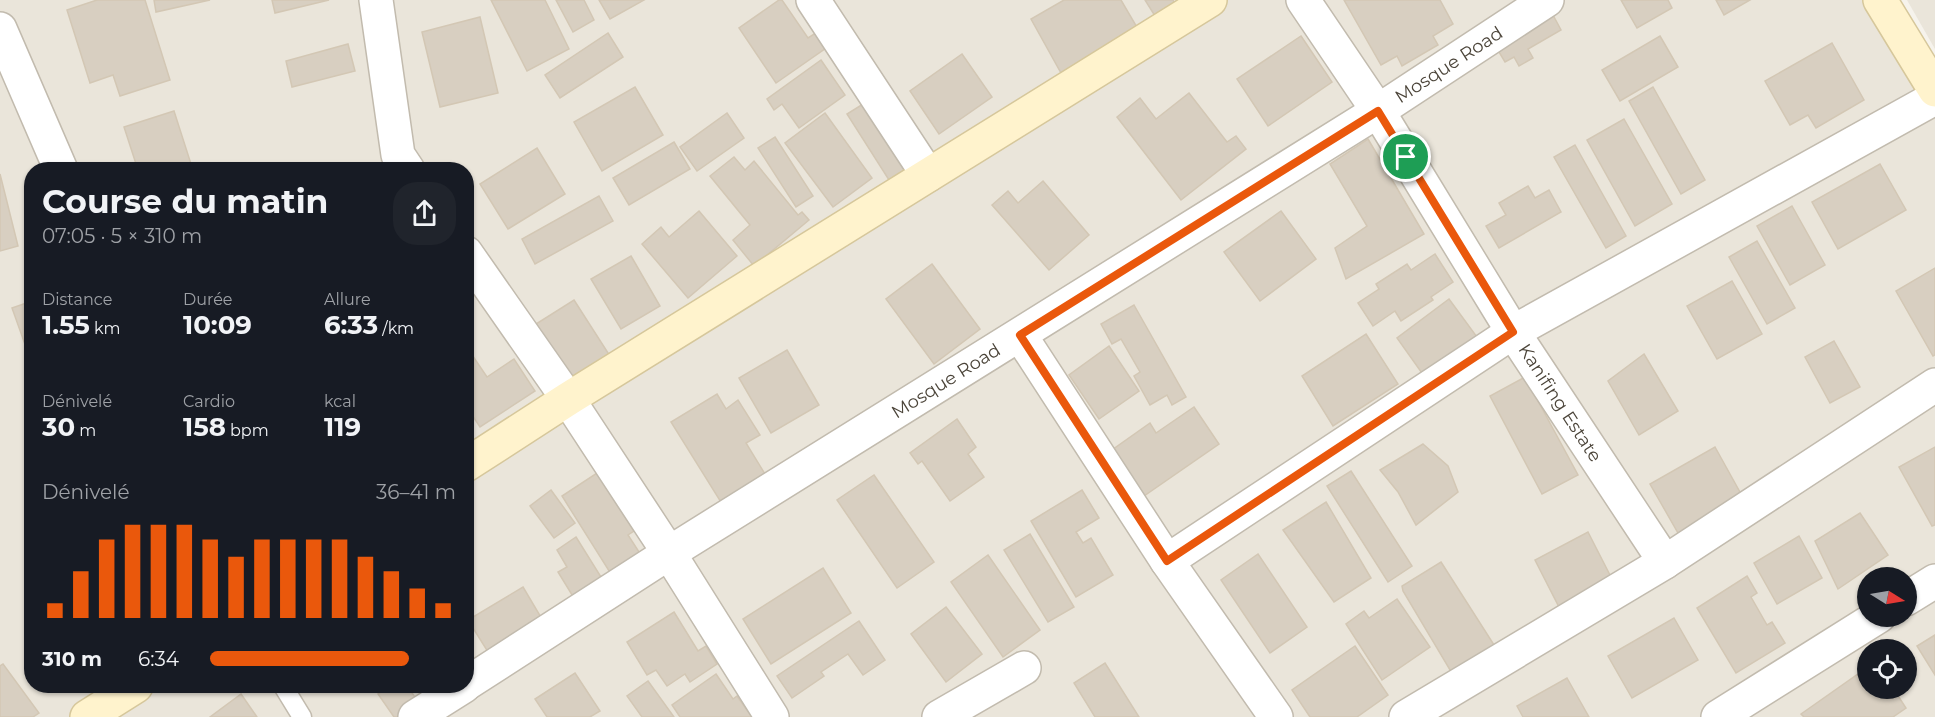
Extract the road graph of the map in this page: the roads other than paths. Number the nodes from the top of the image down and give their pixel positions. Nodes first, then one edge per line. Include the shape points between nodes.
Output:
1 (376, 0) edge
2 (813, 0) edge
3 (1210, 0) edge
4 (1303, 0) edge
5 (1547, 0) edge
6 (1880, 0) edge
7 (0, 28) edge
8 (1935, 90) edge
9 (1935, 98) edge
10 (1378, 111) junction
11 (58, 162) edge
12 (403, 162) edge
13 (928, 175) junction
14 (474, 264) edge
15 (1513, 332) junction
16 (1020, 335) junction
17 (1935, 385) edge
18 (568, 399) junction
19 (474, 460) edge
20 (669, 553) junction
21 (1167, 561) junction
22 (1665, 562) junction
23 (1935, 581) edge
24 (1917, 592) edge
25 (1861, 627) edge
26 (1024, 668) dead end
27 (474, 679) edge
28 (125, 693) edge
29 (287, 693) edge
30 (452, 693) edge
31 (87, 717) edge
32 (302, 717) edge
33 (415, 717) edge
34 (772, 717) edge
35 (939, 717) edge
36 (1276, 717) edge
37 (1407, 717) edge
38 (1718, 717) edge

1 - 12 street via 398,155
2 - 13 street
3 - 13 street
4 - 10 street, Kanifing Estate
5 - 10 street, Mosque Road
6 - 8 street
7 - 11 street
9 - 15 street
10 - 15 street, Kanifing Estate
10 - 16 street, Mosque Road
13 - 18 street
14 - 18 street
15 - 21 street
15 - 22 street, Kanifing Estate
16 - 20 street, Mosque Road
16 - 21 street
17 - 22 street
18 - 19 street
18 - 20 street
20 - 27 street, Mosque Road
20 - 34 street
21 - 36 street
22 - 37 street
23 - 24 street
25 - 38 street
26 - 35 street
28 - 31 street
29 - 32 lane
30 - 33 street, Mosque Road

